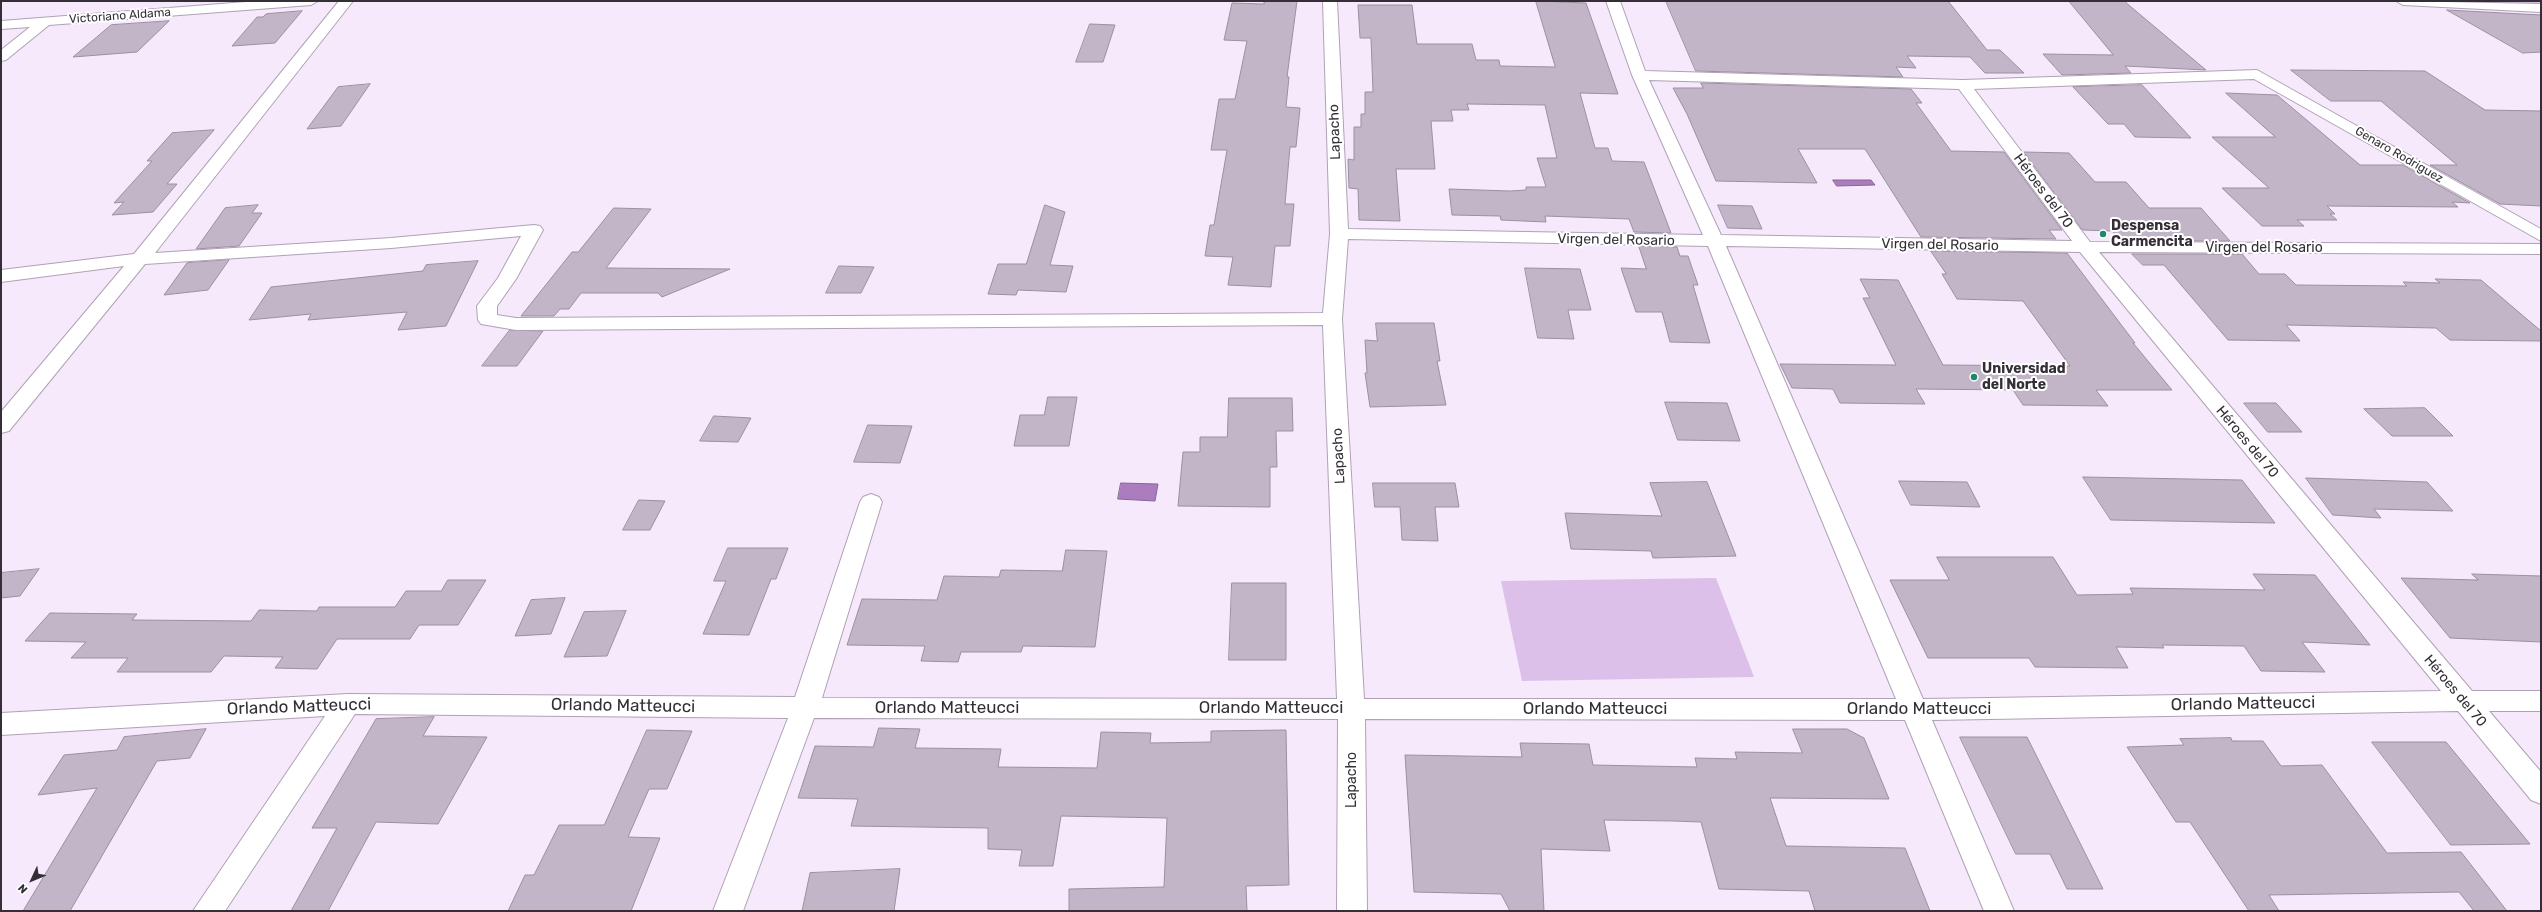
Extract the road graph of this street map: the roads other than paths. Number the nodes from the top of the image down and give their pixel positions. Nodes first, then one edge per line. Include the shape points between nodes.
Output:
1 (311, 1) edge
2 (346, 1) edge
3 (1330, 1) edge
4 (1613, 1) edge
5 (2403, 1) edge
6 (2541, 8) edge
7 (45, 22) junction
8 (1, 25) edge
9 (1, 57) edge
10 (1639, 75) junction
11 (1963, 85) junction
12 (1339, 234) junction
13 (2541, 236) edge
14 (1715, 241) junction
15 (2085, 247) junction
16 (2541, 249) edge
17 (140, 260) junction
18 (1, 276) edge
19 (1332, 319) junction
20 (1, 426) edge
21 (872, 502) dead end
22 (2463, 701) junction
23 (2541, 701) edge
24 (348, 704) junction
25 (805, 708) junction
26 (1351, 708) junction
27 (1915, 710) junction
28 (1, 724) edge
29 (2541, 792) edge
30 (208, 911) edge
31 (728, 911) edge
32 (1352, 911) edge
33 (1999, 911) edge

1 - 7 street, Victoriano Aldama
2 - 17 street
3 - 12 street, Lapacho
4 - 10 street
5 - 6 street
7 - 8 street, Victoriano Aldama
7 - 9 street
10 - 11 street
10 - 14 street
11 - 13 street, Genaro Rodriguez via 2257,74
11 - 15 street, Héroes del 70
12 - 14 street, Virgen del Rosario
12 - 19 street, Lapacho
14 - 15 street, Virgen del Rosario
14 - 27 street
15 - 16 street, Virgen del Rosario
15 - 22 street, Héroes del 70
17 - 18 street
17 - 19 street via 391,243 534,230 507,279 487,306 488,320 524,324
17 - 20 street
19 - 26 street, Lapacho
21 - 25 street
22 - 23 street, Orlando Matteucci
22 - 27 street, Orlando Matteucci
22 - 29 street, Héroes del 70
24 - 25 street, Orlando Matteucci
24 - 28 street, Orlando Matteucci
24 - 30 street
25 - 26 street, Orlando Matteucci
25 - 31 street
26 - 27 street, Orlando Matteucci
26 - 32 street, Lapacho
27 - 33 street

